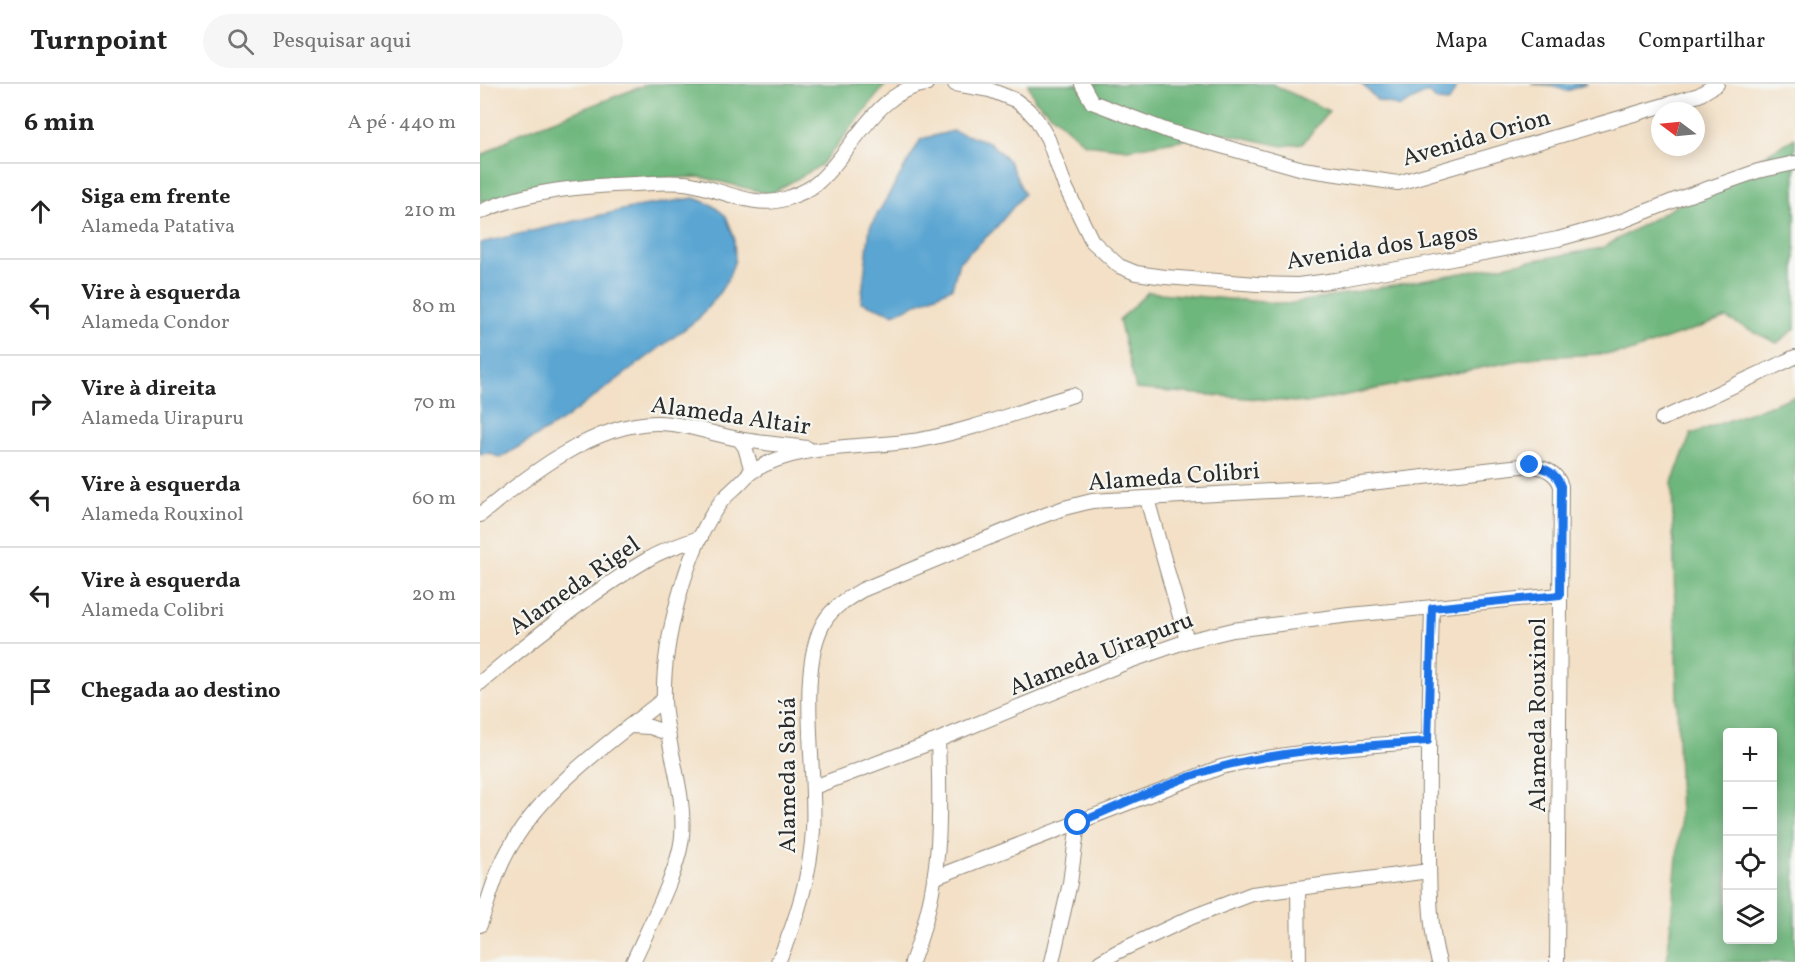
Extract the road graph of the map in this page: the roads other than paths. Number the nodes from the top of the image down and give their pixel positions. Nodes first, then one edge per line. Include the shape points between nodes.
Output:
1 (926, 84) edge
2 (955, 84) edge
3 (1082, 84) edge
4 (1717, 84) edge
5 (901, 88) edge
6 (1795, 163) edge
7 (480, 212) edge
8 (1795, 357) edge
9 (1073, 395) dead end
10 (1662, 419) dead end
11 (739, 439) junction
12 (821, 450) junction
13 (752, 471) junction
14 (1552, 472) joint
15 (1147, 499) junction
16 (482, 508) edge
17 (701, 537) junction
18 (1560, 595) junction
19 (1432, 608) junction
20 (825, 620) joint
21 (1187, 641) junction
22 (480, 683) edge
23 (664, 699) junction
24 (630, 726) junction
25 (667, 733) junction
26 (938, 740) junction
27 (1428, 741) junction
28 (814, 786) junction
29 (1078, 823) junction
30 (1429, 871) junction
31 (936, 877) junction
32 (1298, 888) junction
33 (480, 925) edge
34 (1056, 959) edge
35 (633, 962) edge
36 (778, 962) edge
37 (912, 962) edge
38 (1100, 962) edge
39 (1299, 962) edge
40 (1439, 962) edge
41 (1557, 962) edge

1 - 5 street
2 - 6 street, Avenida dos Lagos via 990,90 1027,109 1048,139 1065,186 1092,241 1119,266 1165,277 1298,285 1425,264 1558,239 1622,221 1758,171
3 - 4 street, Avenida Orion via 1092,102 1168,131 1303,169 1398,183 1699,95
5 - 7 street via 817,183 805,192 781,200 740,198 675,182 546,191 501,202
8 - 10 street
9 - 12 street via 923,439
11 - 12 street, Alameda Altair
11 - 13 street
11 - 16 street, Alameda Altair via 659,423 613,430 570,450
12 - 13 street via 796,453
13 - 17 street via 720,502
14 - 15 street, Alameda Colibri via 1530,465 1326,488
14 - 18 street, Alameda Rouxinol via 1561,486
15 - 20 street, Alameda Colibri via 1092,501 1034,519 862,590 839,604
15 - 21 street
17 - 22 street, Alameda Rigel via 652,557 571,611
17 - 23 street via 692,555 673,625
18 - 19 street, Alameda Uirapuru
18 - 41 street, Alameda Rouxinol
19 - 21 street, Alameda Uirapuru via 1244,629
19 - 27 street
20 - 28 street, Alameda Sabiá via 815,641 811,666
21 - 26 street, Alameda Uirapuru
23 - 24 street
23 - 25 street
24 - 25 street
24 - 33 street via 572,773 522,828 498,873
25 - 35 street via 682,835 659,905
26 - 28 street, Alameda Uirapuru
26 - 31 street via 941,811
27 - 29 street via 1326,748 1258,758 1221,767
27 - 30 street
28 - 36 street, Alameda Sabiá via 810,863 788,941
29 - 31 street
29 - 34 street
30 - 32 street
30 - 40 street
31 - 37 street
32 - 38 street via 1252,894 1192,917
32 - 39 street

